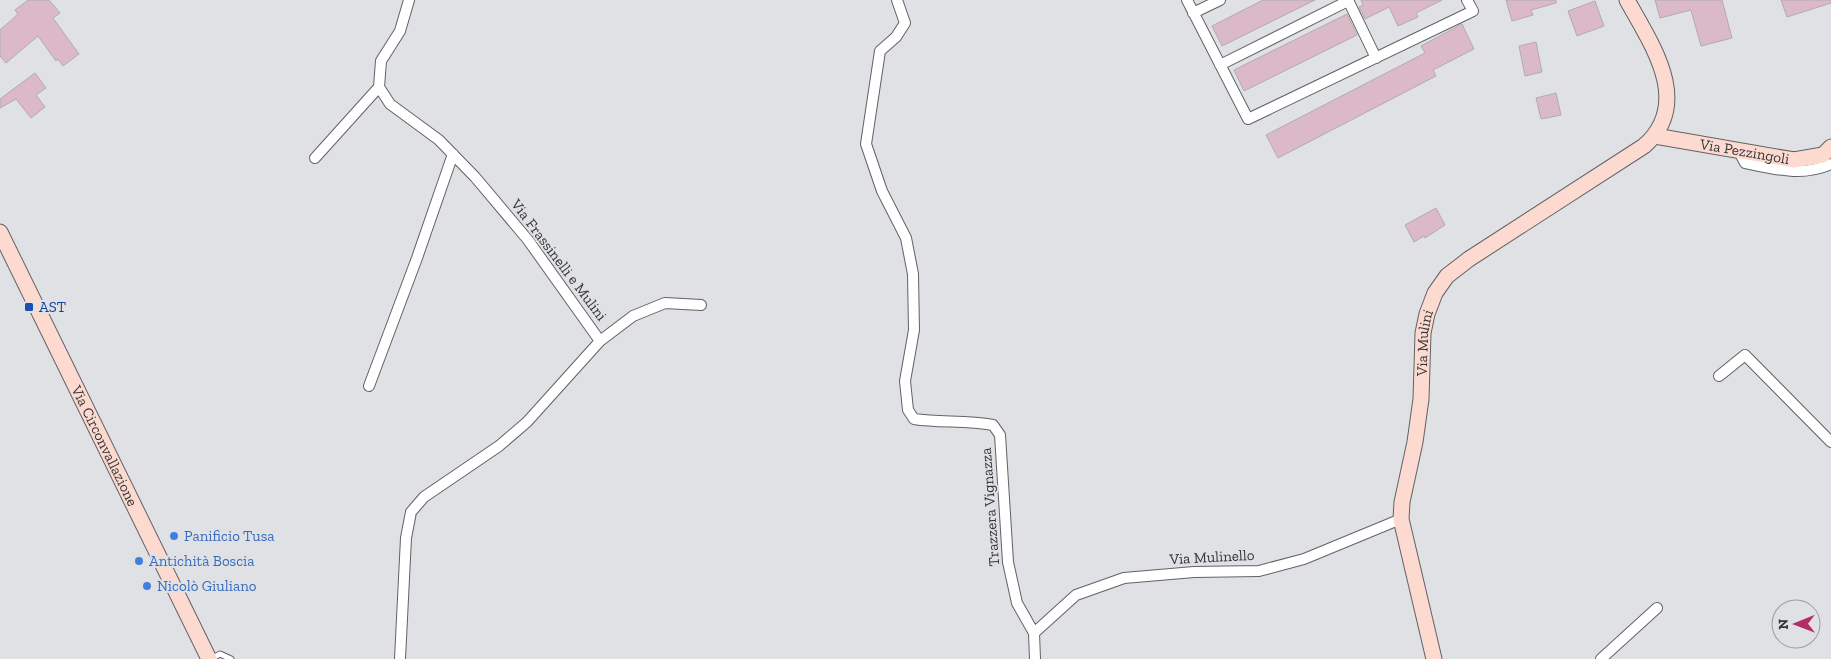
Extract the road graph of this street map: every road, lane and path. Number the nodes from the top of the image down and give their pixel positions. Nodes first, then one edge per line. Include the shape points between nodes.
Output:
1 (409, 0) edge
2 (897, 0) edge
3 (1187, 0) edge
4 (1220, 0) edge
5 (1467, 0) edge
6 (1627, 0) edge
7 (1348, 1) edge
8 (1194, 13) junction
9 (1376, 58) junction
10 (1220, 65) junction
11 (379, 87) junction
12 (1655, 136) junction
13 (1831, 147) edge
14 (1738, 150) junction
15 (453, 154) junction
16 (315, 158) dead end
17 (1831, 164) edge
18 (0, 232) edge
19 (701, 305) dead end
20 (600, 341) junction
21 (1719, 376) dead end
22 (369, 386) dead end
23 (1831, 442) edge
24 (1401, 519) junction
25 (1657, 608) dead end
26 (1034, 633) junction
27 (210, 659) edge
28 (231, 659) edge
29 (400, 659) edge
30 (1035, 659) edge
31 (1434, 659) edge
32 (1601, 659) edge

1 - 11 street via 400,31 381,61
2 - 26 street, Trazzera Vignazza via 905,23 896,37 880,51 866,144 882,191 906,238 913,274 914,330 905,381 908,410 914,420 993,424 1000,435 1008,562 1017,603
3 - 8 street
4 - 8 street
5 - 9 street via 1472,11
6 - 12 street via 1661,64 1667,91 1662,121
7 - 9 street
7 - 10 street
8 - 10 street
9 - 10 street via 1248,120
11 - 15 street, Via Frassinelli e Mulini via 390,104
11 - 16 street
12 - 14 street, Via Pezzingoli
12 - 24 street, Via Mulini via 1469,258 1447,276 1435,293 1424,333 1421,400
13 - 14 street, Via Pezzingoli via 1823,155 1794,160
14 - 17 street via 1746,163 1792,172 1816,171
15 - 20 street, Via Frassinelli e Mulini via 528,240
15 - 22 street
18 - 27 street, Via Circonvallazione
19 - 20 street via 665,303 633,316
20 - 29 street, Via Frassinelli e Mulini via 527,422 499,446 424,497 411,512 406,538
21 - 23 street via 1745,355
24 - 26 street, Via Mulinello via 1304,559 1260,571 1124,578 1076,595
24 - 31 street, Via Mulini
25 - 32 street
26 - 30 street, Trazzera Vignazza
27 - 28 lane via 220,654

